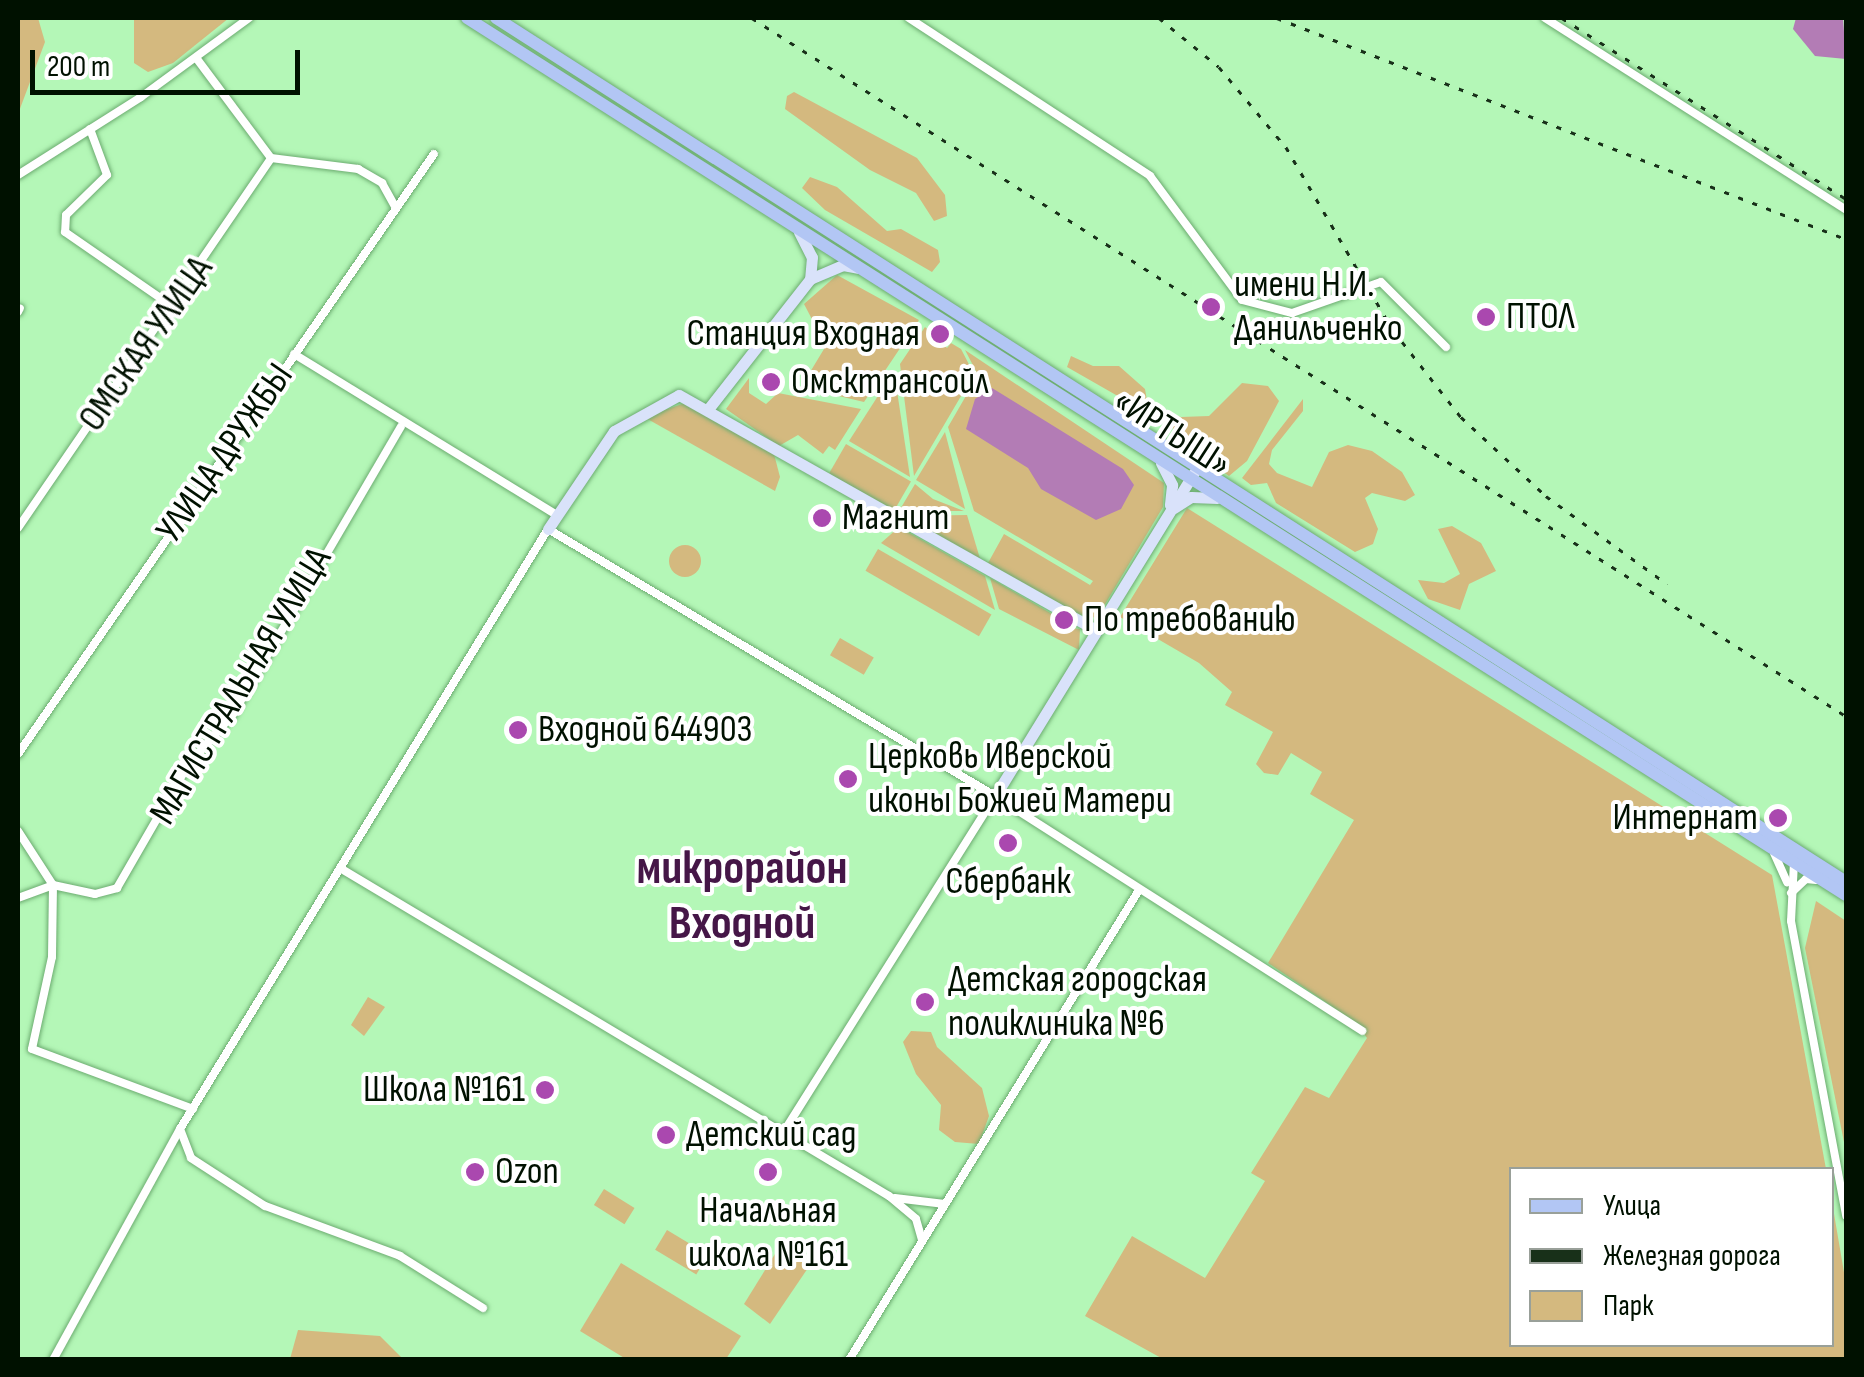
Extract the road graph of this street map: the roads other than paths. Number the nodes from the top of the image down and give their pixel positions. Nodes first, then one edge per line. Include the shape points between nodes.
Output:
1 (249, 18) edge
2 (467, 18) edge
3 (496, 18) edge
4 (909, 18) edge
5 (1546, 18) edge
6 (197, 59) junction
7 (90, 129) junction
8 (434, 154) dead end
9 (271, 158) junction
10 (18, 175) edge
11 (395, 206) junction
12 (1846, 210) edge
13 (795, 227) junction
14 (862, 268) junction
15 (810, 279) junction
16 (172, 306) junction
17 (1446, 346) dead end
18 (294, 354) junction
19 (709, 408) junction
20 (401, 426) junction
21 (1161, 463) junction
22 (1192, 475) junction
23 (1217, 498) junction
24 (1168, 514) junction
25 (557, 516) junction
26 (18, 528) edge
27 (548, 529) junction
28 (1096, 630) junction
29 (18, 754) edge
30 (994, 796) junction
31 (18, 831) edge
32 (1768, 846) junction
33 (1797, 857) junction
34 (340, 868) junction
35 (1846, 882) edge
36 (1828, 883) junction
37 (52, 885) junction
38 (1138, 890) junction
39 (1790, 893) junction
40 (1846, 895) edge
41 (18, 898) edge
42 (1362, 1030) dead end
43 (193, 1109) junction
44 (180, 1129) junction
45 (783, 1133) junction
46 (889, 1196) junction
47 (944, 1204) junction
48 (1846, 1216) edge
49 (922, 1240) junction
50 (483, 1308) dead end
51 (52, 1360) edge
52 (848, 1360) edge

1 - 6 street
2 - 13 main road, «ИРТЫШ»
3 - 22 main road, «ИРТЫШ»
4 - 17 street via 1150,176 1242,300 1292,313 1382,282
5 - 12 street
6 - 7 street
6 - 9 street
7 - 10 street
7 - 16 street via 107,175 66,216 65,232
8 - 11 street, УЛИЦА ДРУЖБЫ
9 - 11 street via 358,169 382,183
9 - 16 street, ОМСКАЯ УЛИЦА
11 - 18 street, УЛИЦА ДРУЖБЫ
13 - 14 main road, «ИРТЫШ»
13 - 15 street via 812,257
14 - 15 street via 843,265
14 - 21 main road, «ИРТЫШ»
15 - 19 street
16 - 26 street, ОМСКАЯ УЛИЦА
18 - 20 street
18 - 29 street, УЛИЦА ДРУЖБЫ
19 - 25 street via 679,395 623,422
19 - 28 street
20 - 25 street
20 - 37 street, МАГИСТРАЛЬНАЯ УЛИЦА via 233,714 188,766 117,888 95,894
21 - 22 main road, «ИРТЫШ»
21 - 24 street via 1172,485
22 - 23 main road, «ИРТЫШ»
22 - 24 street
22 - 33 main road, «ИРТЫШ»
23 - 24 street via 1191,496
23 - 32 main road, «ИРТЫШ»
24 - 28 street
25 - 27 street
27 - 30 street
27 - 34 street
28 - 30 street
30 - 38 street
30 - 45 street
31 - 37 street
32 - 33 main road, «ИРТЫШ»
32 - 39 street
33 - 35 main road, «ИРТЫШ»
33 - 36 main road, «ИРТЫШ»
33 - 39 street
34 - 43 street
34 - 45 street
36 - 39 street via 1806,879
36 - 40 main road, «ИРТЫШ»
37 - 41 street
37 - 43 street via 49,982 32,1049
38 - 42 street
38 - 47 street
39 - 48 street
43 - 44 street
44 - 50 street via 191,1158 265,1206 400,1256
44 - 51 street
45 - 46 street
46 - 47 street
46 - 49 street via 916,1219
47 - 49 street
49 - 52 street

